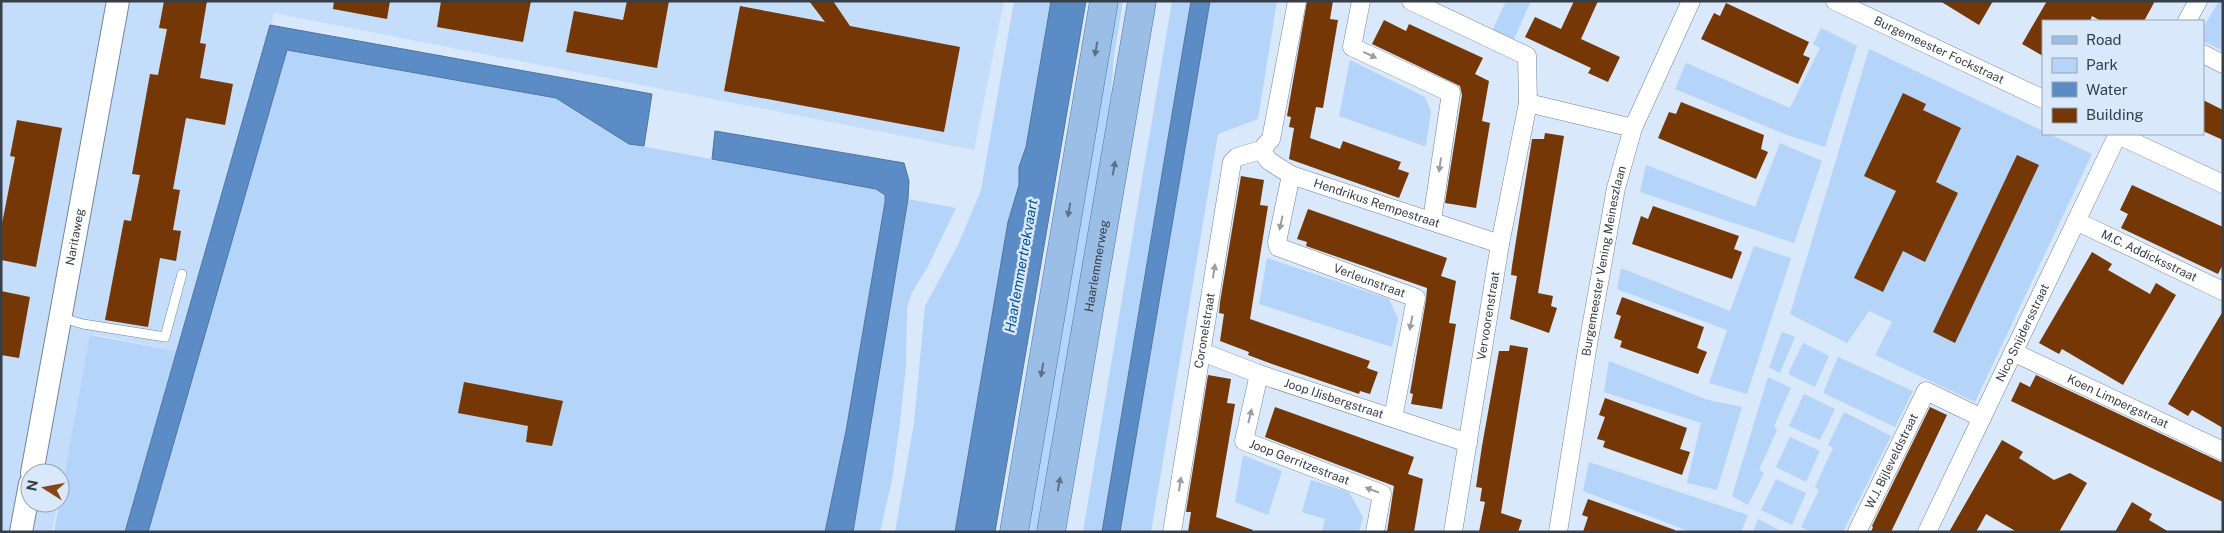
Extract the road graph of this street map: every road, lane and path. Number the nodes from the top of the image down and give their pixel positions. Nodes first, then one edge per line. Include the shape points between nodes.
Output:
1 (118, 1) edge
2 (1104, 1) edge
3 (1142, 1) edge
4 (1297, 1) edge
5 (1361, 1) edge
6 (1410, 1) edge
7 (1691, 1) edge
8 (1835, 1) edge
9 (2198, 1) edge
10 (2188, 20) edge
11 (2204, 54) edge
12 (2223, 64) edge
13 (2042, 99) edge
14 (1528, 102) junction
15 (1633, 128) junction
16 (2117, 135) edge
17 (2119, 135) edge
18 (1261, 150) junction
19 (1291, 175) junction
20 (2223, 184) edge
21 (1432, 220) junction
22 (2076, 221) junction
23 (1500, 244) junction
24 (182, 274) dead end
25 (2223, 291) edge
26 (61, 318) junction
27 (1202, 352) junction
28 (2013, 352) junction
29 (1259, 374) junction
30 (1393, 418) junction
31 (1982, 418) junction
32 (1468, 443) junction
33 (2223, 452) edge
34 (34, 463) edge
35 (25, 513) edge
36 (21, 532) edge
37 (1014, 532) edge
38 (1051, 532) edge
39 (1172, 532) edge
40 (1375, 532) edge
41 (1454, 532) edge
42 (1558, 532) edge
43 (1857, 532) edge
44 (1927, 532) edge

1 - 26 street, Naritaweg
2 -> 37 main road
38 -> 3 main road, Haarlemmerweg
4 - 18 street via 1271,139
5 -> 21 street via 1352,47 1451,93
6 - 14 street, Vervoorenstraat via 1527,56
7 - 15 street, Burgemeester Vening Meineszlaan
8 - 13 street, Burgemeester Fockstraat
9 - 10 street
11 - 12 street
14 - 15 street
14 - 23 street, Vervoorenstraat
15 - 42 street, Burgemeester Vening Meineszlaan via 1616,188
16 - 22 street, Nico Snijdersstraat
17 - 20 street
18 - 19 street, Hendrikus Rempestraat via 1269,161
27 -> 18 street, Coronelstraat via 1232,162 1236,157
19 - 21 street, Hendrikus Rempestraat
19 -> 30 street, Verleunstraat via 1278,247 1416,298
21 - 23 street, Hendrikus Rempestraat
22 - 25 street, M.C. Addicksstraat
22 - 28 street, Nico Snijdersstraat
23 - 32 street, Vervoorenstraat
24 - 26 lane via 165,336
26 - 34 street, Naritaweg
27 - 29 street, Joop IJisbergstraat
39 -> 27 street, Coronelstraat
28 - 31 street, Nico Snijdersstraat
28 - 33 street, Koen Limpergstraat
29 - 30 street, Joop IJisbergstraat
40 -> 29 street, Joop Gerritzestraat via 1382,494 1244,441
30 - 32 street, Joop IJisbergstraat
31 - 43 street, W.J. Bijleveldstraat via 1926,391
31 - 44 street, Nico Snijdersstraat
32 - 41 street, Vervoorenstraat
35 - 36 street

